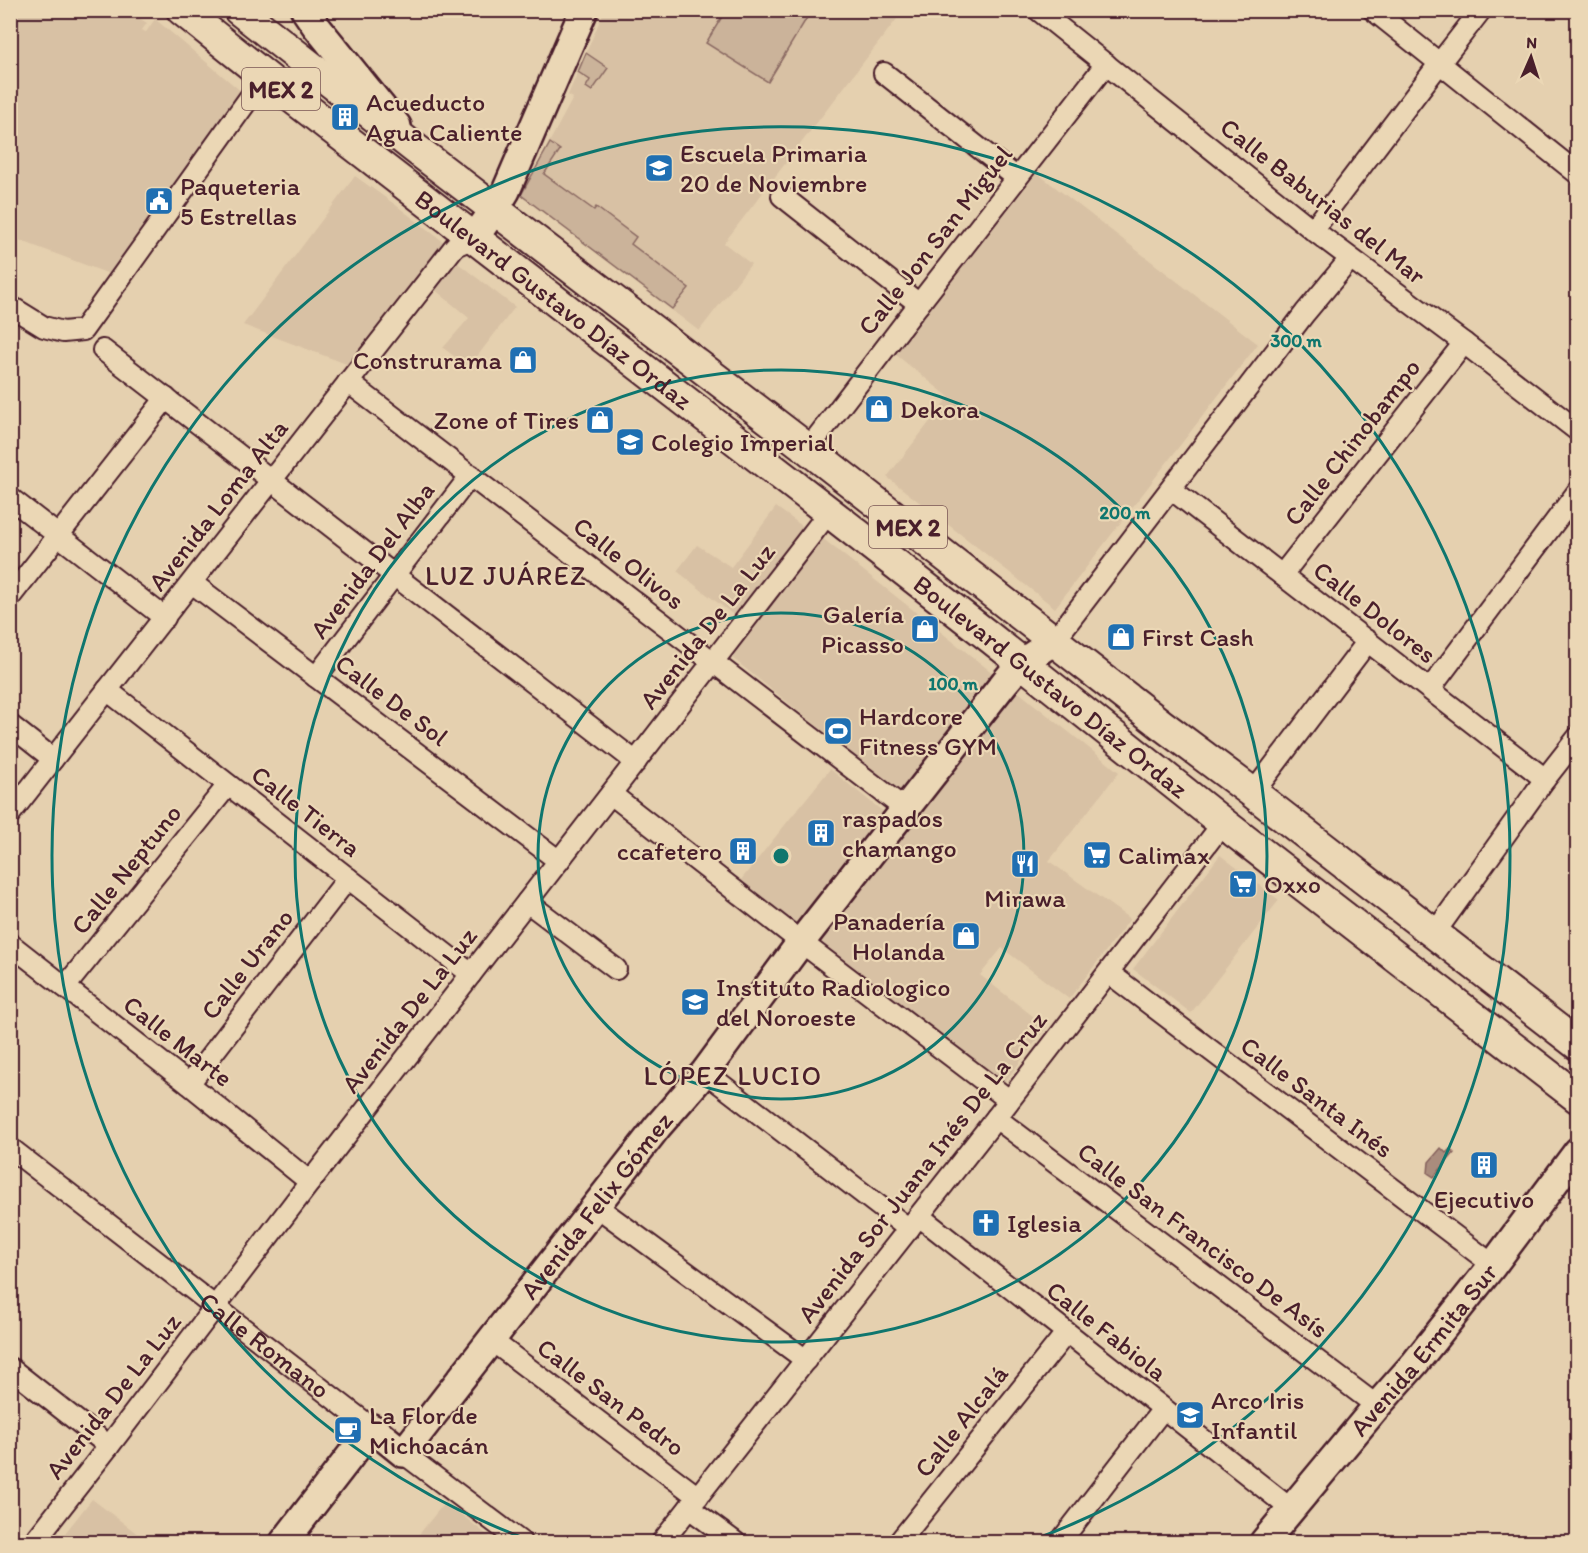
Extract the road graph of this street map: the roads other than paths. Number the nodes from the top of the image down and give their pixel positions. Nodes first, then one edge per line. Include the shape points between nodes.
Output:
1 (182, 10) edge
2 (239, 10) edge
3 (305, 10) edge
4 (584, 10) edge
5 (1038, 10) edge
6 (1373, 10) edge
7 (1481, 10) edge
8 (1106, 64) junction
9 (1439, 64) junction
10 (884, 73) dead end
11 (265, 76) junction
12 (417, 150) junction
13 (1578, 174) edge
14 (1017, 178) junction
15 (782, 196) dead end
16 (495, 209) junction
17 (1313, 230) junction
18 (474, 238) junction
19 (1350, 259) junction
20 (919, 304) junction
21 (10, 306) edge
22 (1464, 343) junction
23 (103, 350) dead end
24 (348, 382) junction
25 (166, 398) junction
26 (1578, 430) edge
27 (808, 449) junction
28 (471, 475) junction
29 (272, 480) junction
30 (1171, 489) junction
31 (1578, 491) edge
32 (10, 498) edge
33 (829, 512) junction
34 (58, 536) junction
35 (1282, 574) junction
36 (394, 575) junction
37 (192, 583) junction
38 (10, 597) edge
39 (165, 618) junction
40 (1054, 641) junction
41 (1368, 641) junction
42 (713, 662) junction
43 (1021, 663) junction
44 (316, 677) junction
45 (1430, 689) junction
46 (107, 690) junction
47 (10, 725) edge
48 (1576, 740) edge
49 (53, 759) junction
50 (636, 762) junction
51 (1545, 779) junction
52 (228, 785) junction
53 (611, 794) junction
54 (1253, 794) junction
55 (905, 809) junction
56 (10, 814) edge
57 (1223, 824) junction
58 (559, 861) junction
59 (348, 878) junction
60 (527, 902) junction
61 (1434, 934) junction
62 (801, 942) junction
63 (10, 944) edge
64 (615, 969) dead end
65 (1109, 973) junction
66 (471, 974) junction
67 (65, 987) junction
68 (1578, 1045) edge
69 (705, 1072) junction
70 (189, 1084) junction
71 (1578, 1098) edge
72 (1009, 1100) junction
73 (996, 1118) junction
74 (10, 1148) edge
75 (1578, 1151) edge
76 (310, 1182) junction
77 (596, 1206) junction
78 (914, 1223) junction
79 (1493, 1265) junction
80 (215, 1308) junction
81 (1066, 1333) junction
82 (491, 1340) junction
83 (806, 1360) junction
84 (10, 1368) edge
85 (1377, 1406) junction
86 (1163, 1409) junction
87 (372, 1428) junction
88 (110, 1446) junction
89 (403, 1453) junction
90 (694, 1503) junction
91 (1291, 1509) junction
92 (34, 1542) edge
93 (284, 1542) edge
94 (521, 1542) edge
95 (662, 1542) edge
96 (735, 1542) edge
97 (899, 1542) edge
98 (1060, 1542) edge
99 (1264, 1542) edge

1 - 11 main road, Boulevard Gustavo Díaz Ordaz / MEX 2
2 - 12 main road, Boulevard Gustavo Díaz Ordaz / MEX 2
3 - 12 main road
4 - 16 main road
5 - 8 street, Calle Baburias del Mar
6 - 9 street
7 - 9 street
8 - 14 street, Calle Jon San Miguel
8 - 17 street, Calle Baburias del Mar
9 - 13 street
9 - 17 street
10 - 14 street
11 - 18 main road, Boulevard Gustavo Díaz Ordaz / MEX 2
11 - 21 street via 83,330 63,332 44,327
12 - 16 main road, Boulevard Gustavo Díaz Ordaz / MEX 2
14 - 20 street, Calle Jon San Miguel
15 - 20 street
16 - 18 main road
16 - 27 main road, Boulevard Gustavo Díaz Ordaz / MEX 2
17 - 19 street, Calle Baburias del Mar
18 - 24 street, Avenida Loma Alta via 455,246
18 - 33 main road, Boulevard Gustavo Díaz Ordaz / MEX 2
19 - 22 street, Calle Baburias del Mar
19 - 30 street, Avenida Felix Gómez
20 - 27 street, Calle Jon San Miguel
22 - 26 street, Calle Baburias del Mar
22 - 35 street, Calle Chinobampo
23 - 25 street
24 - 28 street, Calle Olivos
24 - 29 street, Avenida Loma Alta
25 - 29 street
25 - 34 street
27 - 40 main road, Boulevard Gustavo Díaz Ordaz / MEX 2
28 - 36 street, Avenida Del Alba
28 - 42 street, Calle Olivos
29 - 36 street
29 - 37 street, Avenida Loma Alta
30 - 35 street, Calle Dolores
30 - 40 street, Avenida Felix Gómez
31 - 45 street
32 - 34 street
33 - 42 street, Avenida De La Luz
33 - 43 main road, Boulevard Gustavo Díaz Ordaz / MEX 2
34 - 38 street
34 - 39 street
35 - 41 street, Calle Dolores
36 - 44 street, Avenida Del Alba
36 - 50 street
37 - 39 street, Avenida Loma Alta
37 - 44 street, Calle De Sol
39 - 46 street, Avenida Loma Alta
40 - 43 main road, Avenida Felix Gómez
40 - 54 main road, Boulevard Gustavo Díaz Ordaz / MEX 2
41 - 45 street, Calle Dolores
41 - 54 street
42 - 50 street, Avenida De La Luz
42 - 55 street, Calle Olivos
43 - 55 main road, Avenida Felix Gómez
43 - 57 main road, Boulevard Gustavo Díaz Ordaz / MEX 2
44 - 58 street, Calle De Sol
45 - 51 street, Calle Dolores
46 - 49 street, Avenida Loma Alta
46 - 52 street, Calle Tierra
47 - 49 street
48 - 51 street
49 - 56 street, Avenida Loma Alta
50 - 53 street, Avenida De La Luz
51 - 61 street
52 - 59 street, Calle Tierra
52 - 67 street, Calle Neptuno
53 - 58 street, Avenida De La Luz
53 - 62 street
54 - 61 main road, Boulevard Gustavo Díaz Ordaz / MEX 2
55 - 62 main road, Avenida Felix Gómez
57 - 65 street, Avenida Sor Juana Inés De La Cruz
57 - 71 main road, Boulevard Gustavo Díaz Ordaz / MEX 2
58 - 60 street, Avenida De La Luz
59 - 66 street, Calle Tierra
59 - 70 street, Calle Urano
60 - 64 street
60 - 66 street, Avenida De La Luz
61 - 68 main road, Boulevard Gustavo Díaz Ordaz / MEX 2
62 - 69 main road, Avenida Felix Gómez
62 - 72 street
63 - 67 street, Calle Marte
65 - 72 street, Avenida Sor Juana Inés De La Cruz
65 - 79 street, Calle Santa Inés
66 - 76 street, Avenida De La Luz
67 - 70 street, Calle Marte
69 - 77 main road, Avenida Felix Gómez
69 - 78 street, Calle Fabiola
70 - 76 street, Calle Marte
72 - 73 street, Avenida Sor Juana Inés De La Cruz
73 - 78 street, Avenida Sor Juana Inés De La Cruz
73 - 85 street, Calle San Francisco De Asís
74 - 80 street, Calle Romano
75 - 79 main road, Avenida Ermita Sur
76 - 80 street, Avenida De La Luz
77 - 82 main road, Avenida Felix Gómez
77 - 83 street
78 - 81 street, Calle Fabiola
78 - 83 street, Avenida Sor Juana Inés De La Cruz
79 - 85 main road, Avenida Ermita Sur
80 - 87 street, Calle Romano
80 - 88 street, Avenida De La Luz
81 - 86 street, Calle Fabiola
81 - 97 street, Calle Alcalá
82 - 89 main road, Avenida Felix Gómez
82 - 90 street, Calle San Pedro
83 - 90 street, Avenida Sor Juana Inés De La Cruz
84 - 88 street
85 - 91 main road, Avenida Ermita Sur
86 - 91 street, Calle Fabiola
86 - 98 street
87 - 89 main road, Calle Romano
87 - 93 main road
88 - 92 street, Avenida De La Luz
89 - 94 street, Calle Romano
90 - 95 street, Avenida Sor Juana Inés De La Cruz
90 - 96 street, Calle San Pedro
91 - 99 main road, Avenida Ermita Sur

